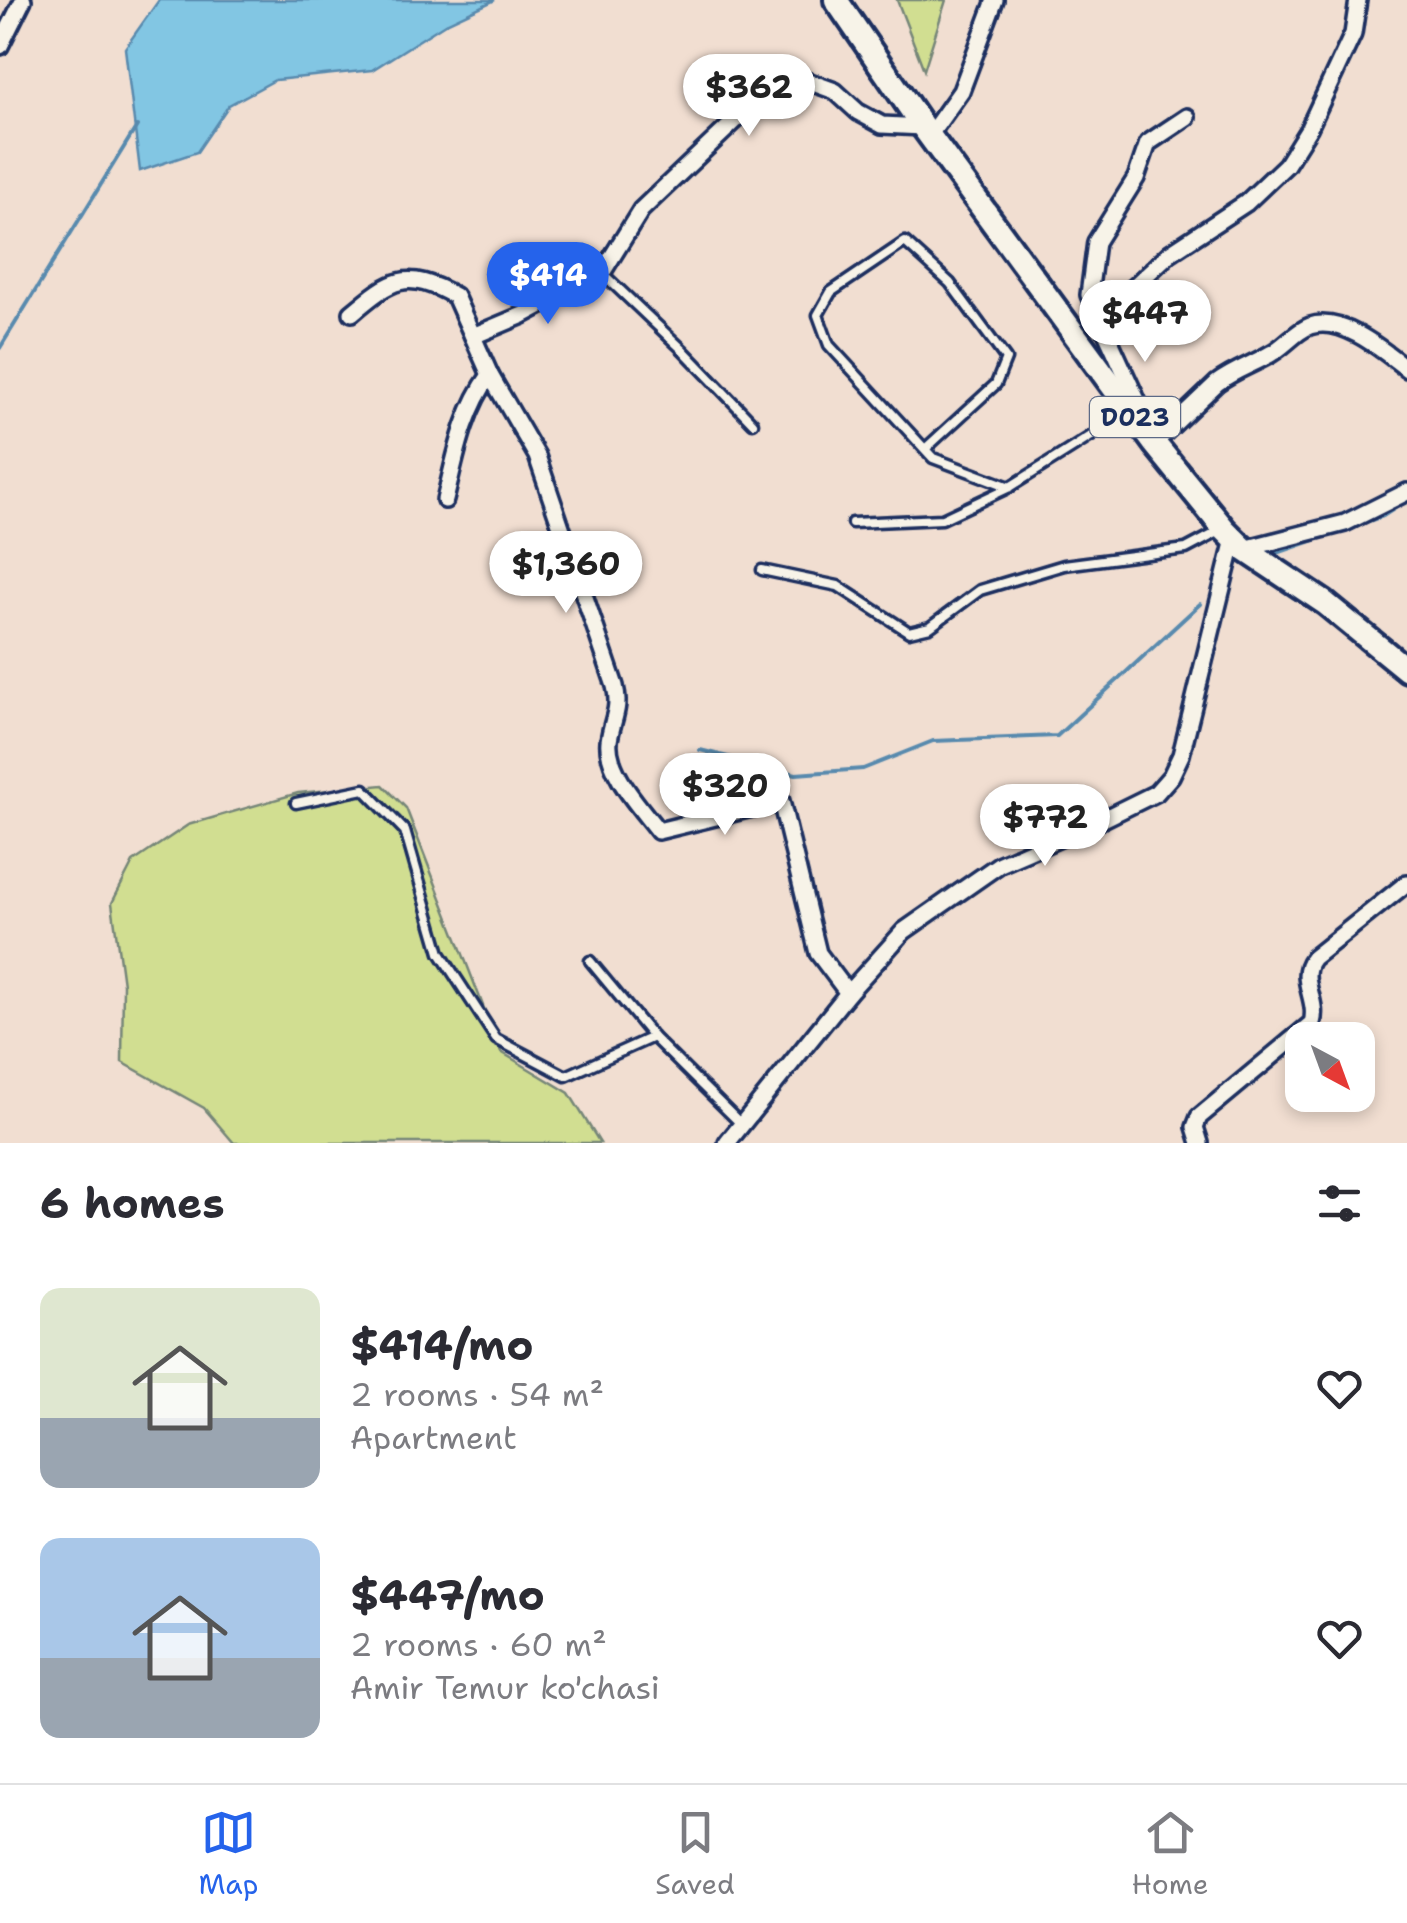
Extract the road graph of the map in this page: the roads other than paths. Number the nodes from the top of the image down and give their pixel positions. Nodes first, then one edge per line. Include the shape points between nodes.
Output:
1 (23, 0) edge
2 (836, 0) edge
3 (995, 0) edge
4 (1358, 0) edge
5 (0, 46) edge
6 (1187, 118) dead end
7 (922, 126) junction
8 (602, 273) junction
9 (352, 313) dead end
10 (1098, 320) junction
11 (473, 336) junction
12 (1407, 368) edge
13 (490, 375) junction
14 (1131, 411) junction
15 (753, 423) dead end
16 (1154, 443) junction
17 (925, 449) junction
18 (1010, 487) junction
19 (1407, 492) edge
20 (445, 500) dead end
21 (852, 523) dead end
22 (1234, 539) junction
23 (762, 570) dead end
24 (1407, 670) edge
25 (296, 804) dead end
26 (1407, 883) edge
27 (590, 962) dead end
28 (848, 994) junction
29 (654, 1037) junction
30 (740, 1124) junction
31 (727, 1143) edge
32 (1200, 1143) edge

1 - 5 street
2 - 7 main road, D023
3 - 7 street via 961,91
4 - 10 street via 1354,34 1286,165 1246,203 1170,253
6 - 10 street via 1148,143 1136,178 1096,242 1089,295
7 - 8 street via 882,126 810,82 788,88 739,117 641,210
7 - 14 main road, D023
8 - 11 street
8 - 15 lane
9 - 11 street via 398,280 422,282 455,296
10 - 14 street via 1137,400
11 - 13 street
12 - 16 street via 1355,333 1310,326 1217,382
13 - 20 street via 470,407
13 - 28 street via 538,456 614,686 612,766 658,831 781,801 818,953
14 - 16 main road, D023
14 - 18 lane
16 - 22 main road, D023
17 - 17 lane via 996,384 1006,359 950,284 905,242 832,292 818,314 830,345
17 - 18 lane
18 - 21 lane via 942,519
19 - 22 street via 1345,522
22 - 23 lane via 1064,564 980,590 930,627 909,632 838,586
22 - 24 main road, D023
22 - 28 street via 1171,776 1156,793 1000,864 904,931
25 - 29 lane via 364,789 405,830 440,952 496,1039 566,1076
26 - 32 street via 1307,965 1312,1024 1199,1117
27 - 29 lane
28 - 30 street
29 - 30 lane
30 - 31 street

